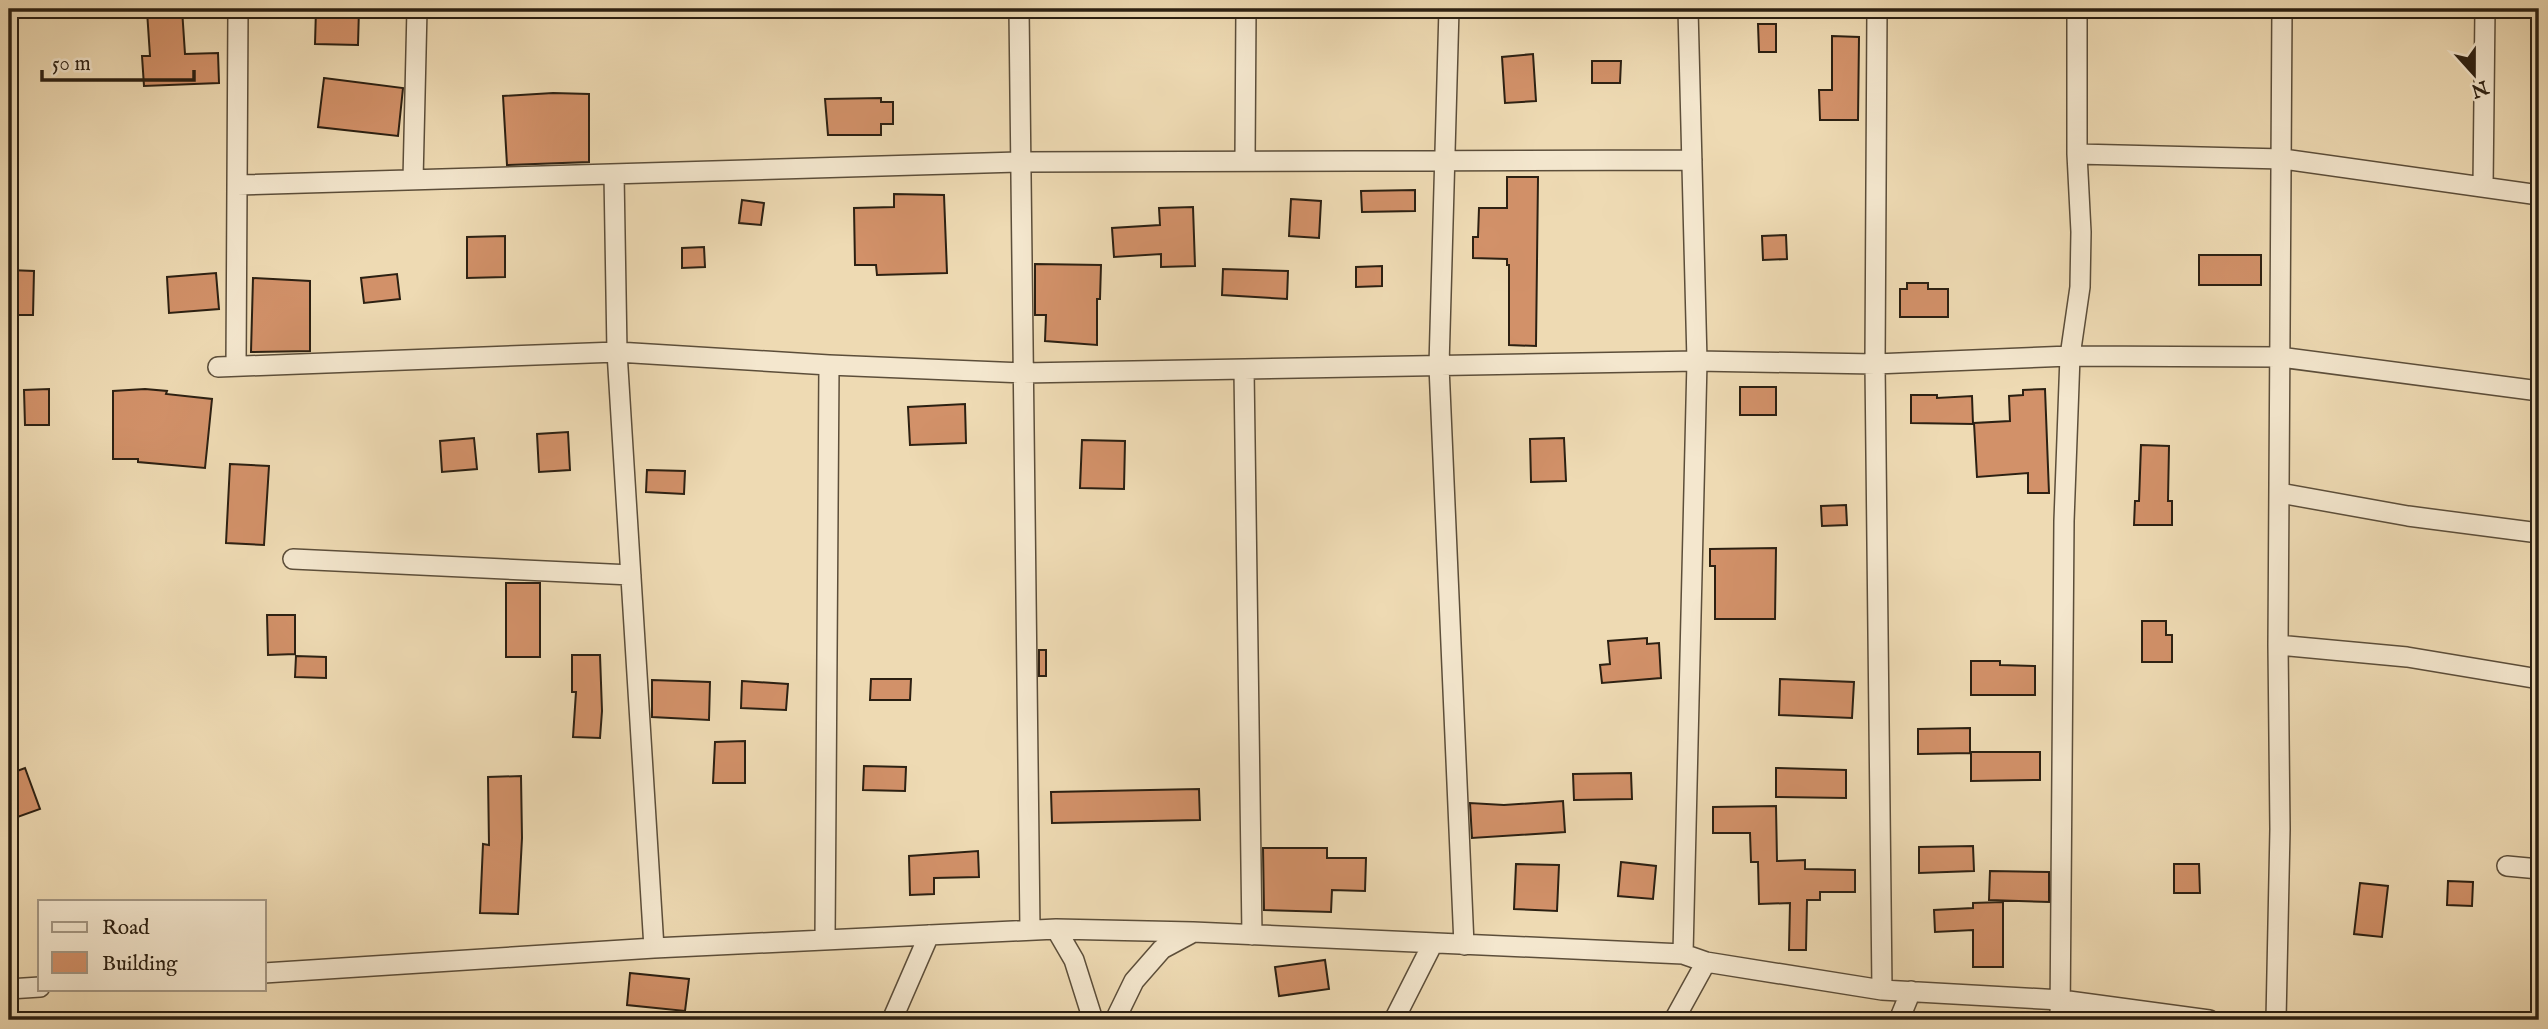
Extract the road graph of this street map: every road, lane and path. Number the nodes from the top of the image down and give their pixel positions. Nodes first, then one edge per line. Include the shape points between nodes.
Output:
1 (239, 9) edge
2 (417, 9) edge
3 (1019, 9) edge
4 (1246, 9) edge
5 (1449, 9) edge
6 (1688, 9) edge
7 (1877, 9) edge
8 (2077, 9) edge
9 (2282, 9) edge
10 (2485, 9) edge
11 (2077, 154) junction
12 (1692, 159) junction
13 (2283, 159) junction
14 (1245, 160) junction
15 (1444, 160) junction
16 (1021, 162) junction
17 (614, 174) junction
18 (414, 180) junction
19 (237, 185) junction
20 (2483, 187) junction
21 (2539, 195) edge
22 (617, 352) junction
23 (2070, 356) junction
24 (2280, 357) junction
25 (1697, 361) junction
26 (1875, 364) junction
27 (829, 365) junction
28 (1439, 366) junction
29 (1244, 369) junction
30 (1023, 373) junction
31 (2539, 391) edge
32 (2280, 493) junction
33 (2539, 533) edge
34 (293, 559) dead end
35 (631, 575) junction
36 (2278, 645) junction
37 (2539, 679) edge
38 (2507, 866) dead end
39 (2539, 869) edge
40 (1056, 929) junction
41 (1030, 930) junction
42 (1193, 932) junction
43 (929, 935) junction
44 (1252, 935) junction
45 (825, 940) junction
46 (1433, 943) junction
47 (1464, 944) junction
48 (654, 948) junction
49 (1683, 954) junction
50 (1706, 962) junction
51 (266, 973) edge
52 (38, 987) edge
53 (9, 989) edge
54 (1882, 990) junction
55 (1911, 991) junction
56 (2061, 1000) junction
57 (892, 1020) edge
58 (1093, 1020) edge
59 (1115, 1020) edge
60 (1394, 1020) edge
61 (1674, 1020) edge
62 (1899, 1020) edge
63 (2060, 1020) edge
64 (2209, 1020) edge
65 (2276, 1020) edge

1 - 19 street
2 - 18 street
3 - 16 street
4 - 14 street
5 - 15 street
6 - 12 street
7 - 26 street
8 - 11 street
9 - 13 street
10 - 20 street
11 - 13 street
11 - 23 street via 2080,287
12 - 15 street
12 - 25 street
13 - 20 street
13 - 24 street
14 - 15 street
14 - 16 street
15 - 28 street
16 - 17 street
16 - 30 street
17 - 18 street
17 - 22 street
18 - 19 street
19 - 22 street via 227,367
20 - 21 street
22 - 27 street
22 - 35 street
23 - 24 street
23 - 26 street
23 - 56 street via 2064,521
24 - 31 street
24 - 32 street
25 - 26 street
25 - 28 street
25 - 49 street
26 - 54 street
27 - 30 street
27 - 45 street
28 - 29 street
28 - 47 street
29 - 30 street
29 - 44 street
30 - 41 street
32 - 33 street
32 - 36 street
34 - 35 street
35 - 48 street
36 - 37 street via 2407,657
36 - 65 street
38 - 39 street
40 - 41 street
40 - 42 street
40 - 58 street via 1074,960
41 - 43 street
42 - 44 street
42 - 59 street via 1162,949 1134,981
43 - 45 street
43 - 57 street
44 - 46 street
45 - 48 street
46 - 47 street
46 - 60 street
47 - 49 street
48 - 51 street
49 - 50 street
50 - 54 street
50 - 61 street
52 - 53 street
54 - 55 street
55 - 56 street
55 - 62 street
56 - 63 street
56 - 64 street

